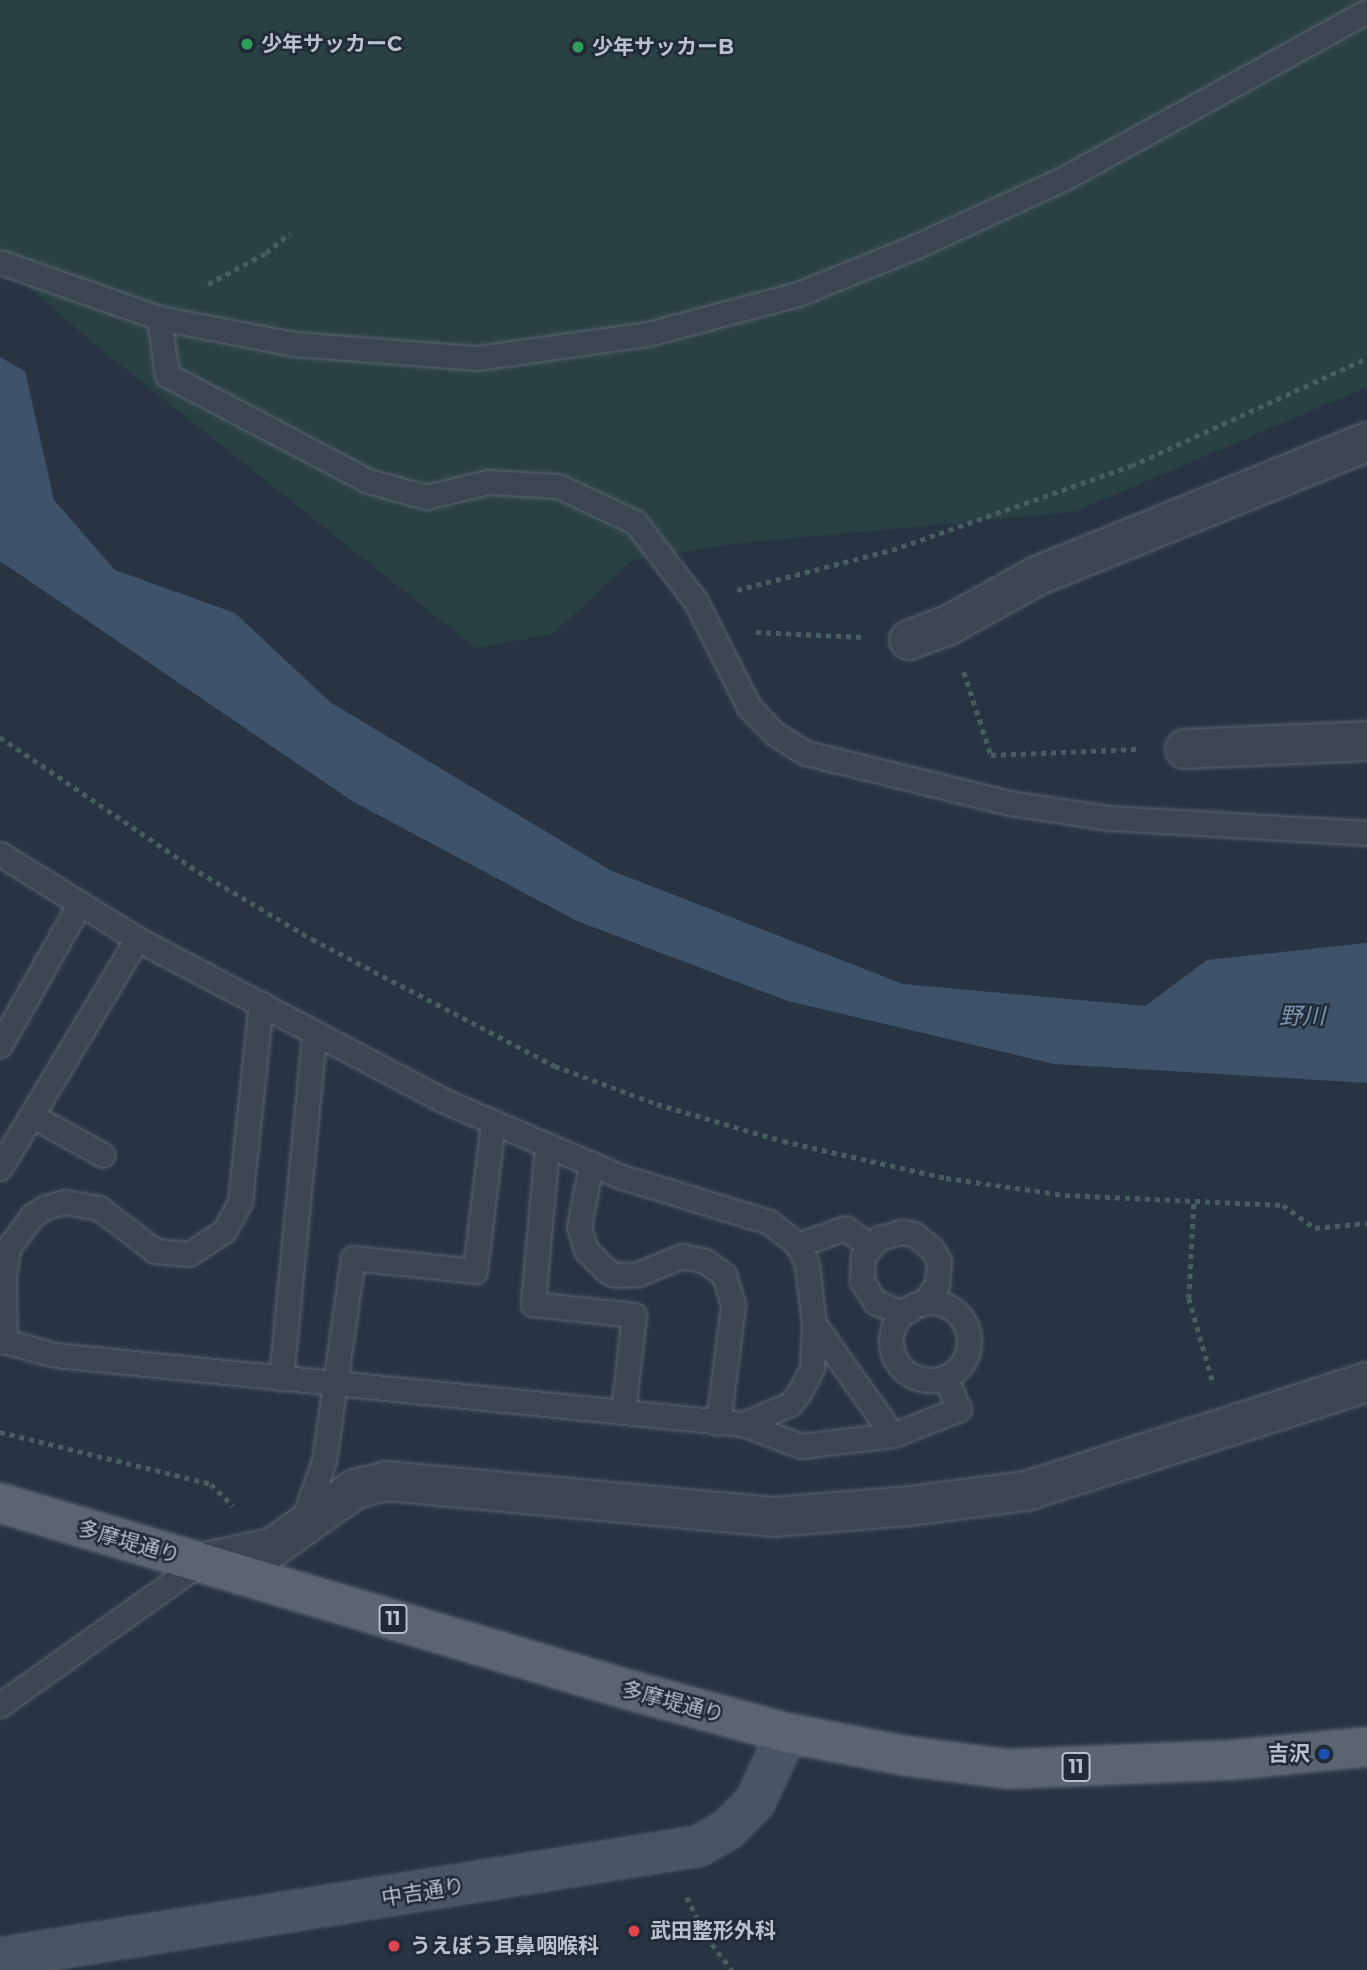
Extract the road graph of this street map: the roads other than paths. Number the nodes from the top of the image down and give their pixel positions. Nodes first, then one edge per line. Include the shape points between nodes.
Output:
1 (1367, 11) edge
2 (0, 262) edge
3 (159, 318) junction
4 (1367, 442) edge
5 (909, 640) road end
6 (1367, 740) edge
7 (1185, 749) dead end
8 (1367, 833) edge
9 (0, 854) edge
10 (79, 905) junction
11 (137, 939) junction
12 (261, 1003) junction
13 (314, 1034) junction
14 (0, 1045) edge
15 (31, 1115) junction
16 (493, 1122) junction
17 (547, 1146) junction
18 (103, 1155) dead end
19 (591, 1163) junction
20 (0, 1168) edge
21 (798, 1244) junction
22 (870, 1246) junction
23 (916, 1307) junction
24 (814, 1324) junction
25 (3, 1341) edge
26 (946, 1377) junction
27 (281, 1379) junction
28 (1367, 1382) edge
29 (337, 1386) junction
30 (622, 1411) junction
31 (718, 1423) junction
32 (743, 1424) junction
33 (892, 1435) junction
34 (0, 1503) edge
35 (286, 1539) junction
36 (200, 1563) junction
37 (0, 1704) edge
38 (787, 1733) junction
39 (1367, 1747) edge
40 (0, 1958) edge

1 - 3 lane via 1063,179 917,247 798,294 648,334 477,358 294,344
2 - 3 lane
3 - 8 lane via 167,375 356,475 426,497 488,482 558,486 635,522 695,600 749,707 775,734 806,754 1009,803 1108,818
4 - 5 street via 1037,576 949,625
6 - 7 street
9 - 10 lane
10 - 11 lane
10 - 14 lane
11 - 12 lane
11 - 15 lane
12 - 13 lane
12 - 25 lane via 240,1202 224,1231 189,1254 155,1251 99,1208 65,1202 46,1207 26,1223 8,1248
13 - 16 lane
13 - 27 lane
15 - 18 lane
15 - 20 lane
16 - 17 lane
16 - 29 lane via 475,1271 354,1258
17 - 19 lane
17 - 30 lane via 533,1304 634,1315
19 - 21 lane via 769,1222
19 - 31 lane via 579,1227 586,1250 606,1270 626,1276 682,1256 705,1261 724,1275 733,1305
21 - 22 lane via 845,1228
21 - 24 lane via 812,1286
22 - 23 lane via 861,1268 867,1292 886,1307
22 - 23 lane via 902,1231 914,1234 933,1250 939,1261 937,1285
23 - 26 lane via 933,1302 957,1312 968,1334 965,1360
23 - 26 lane via 893,1329 892,1354 908,1374 933,1380
24 - 32 lane via 812,1368 801,1390 790,1404
24 - 33 lane
25 - 27 lane via 55,1355
26 - 33 lane via 959,1409
27 - 29 lane
28 - 35 street via 1026,1491 910,1507 773,1517 386,1481 355,1489
29 - 30 lane
29 - 35 lane via 324,1461
30 - 31 lane
31 - 32 lane
32 - 33 lane via 801,1446
34 - 36 main road, 多摩堤通り / 11
35 - 36 street
36 - 37 lane
36 - 38 main road, 多摩堤通り / 11
38 - 39 main road, 多摩堤通り / 11 via 906,1756 1009,1769 1231,1760
38 - 40 street, 中吉通り via 755,1802 728,1829 699,1846

